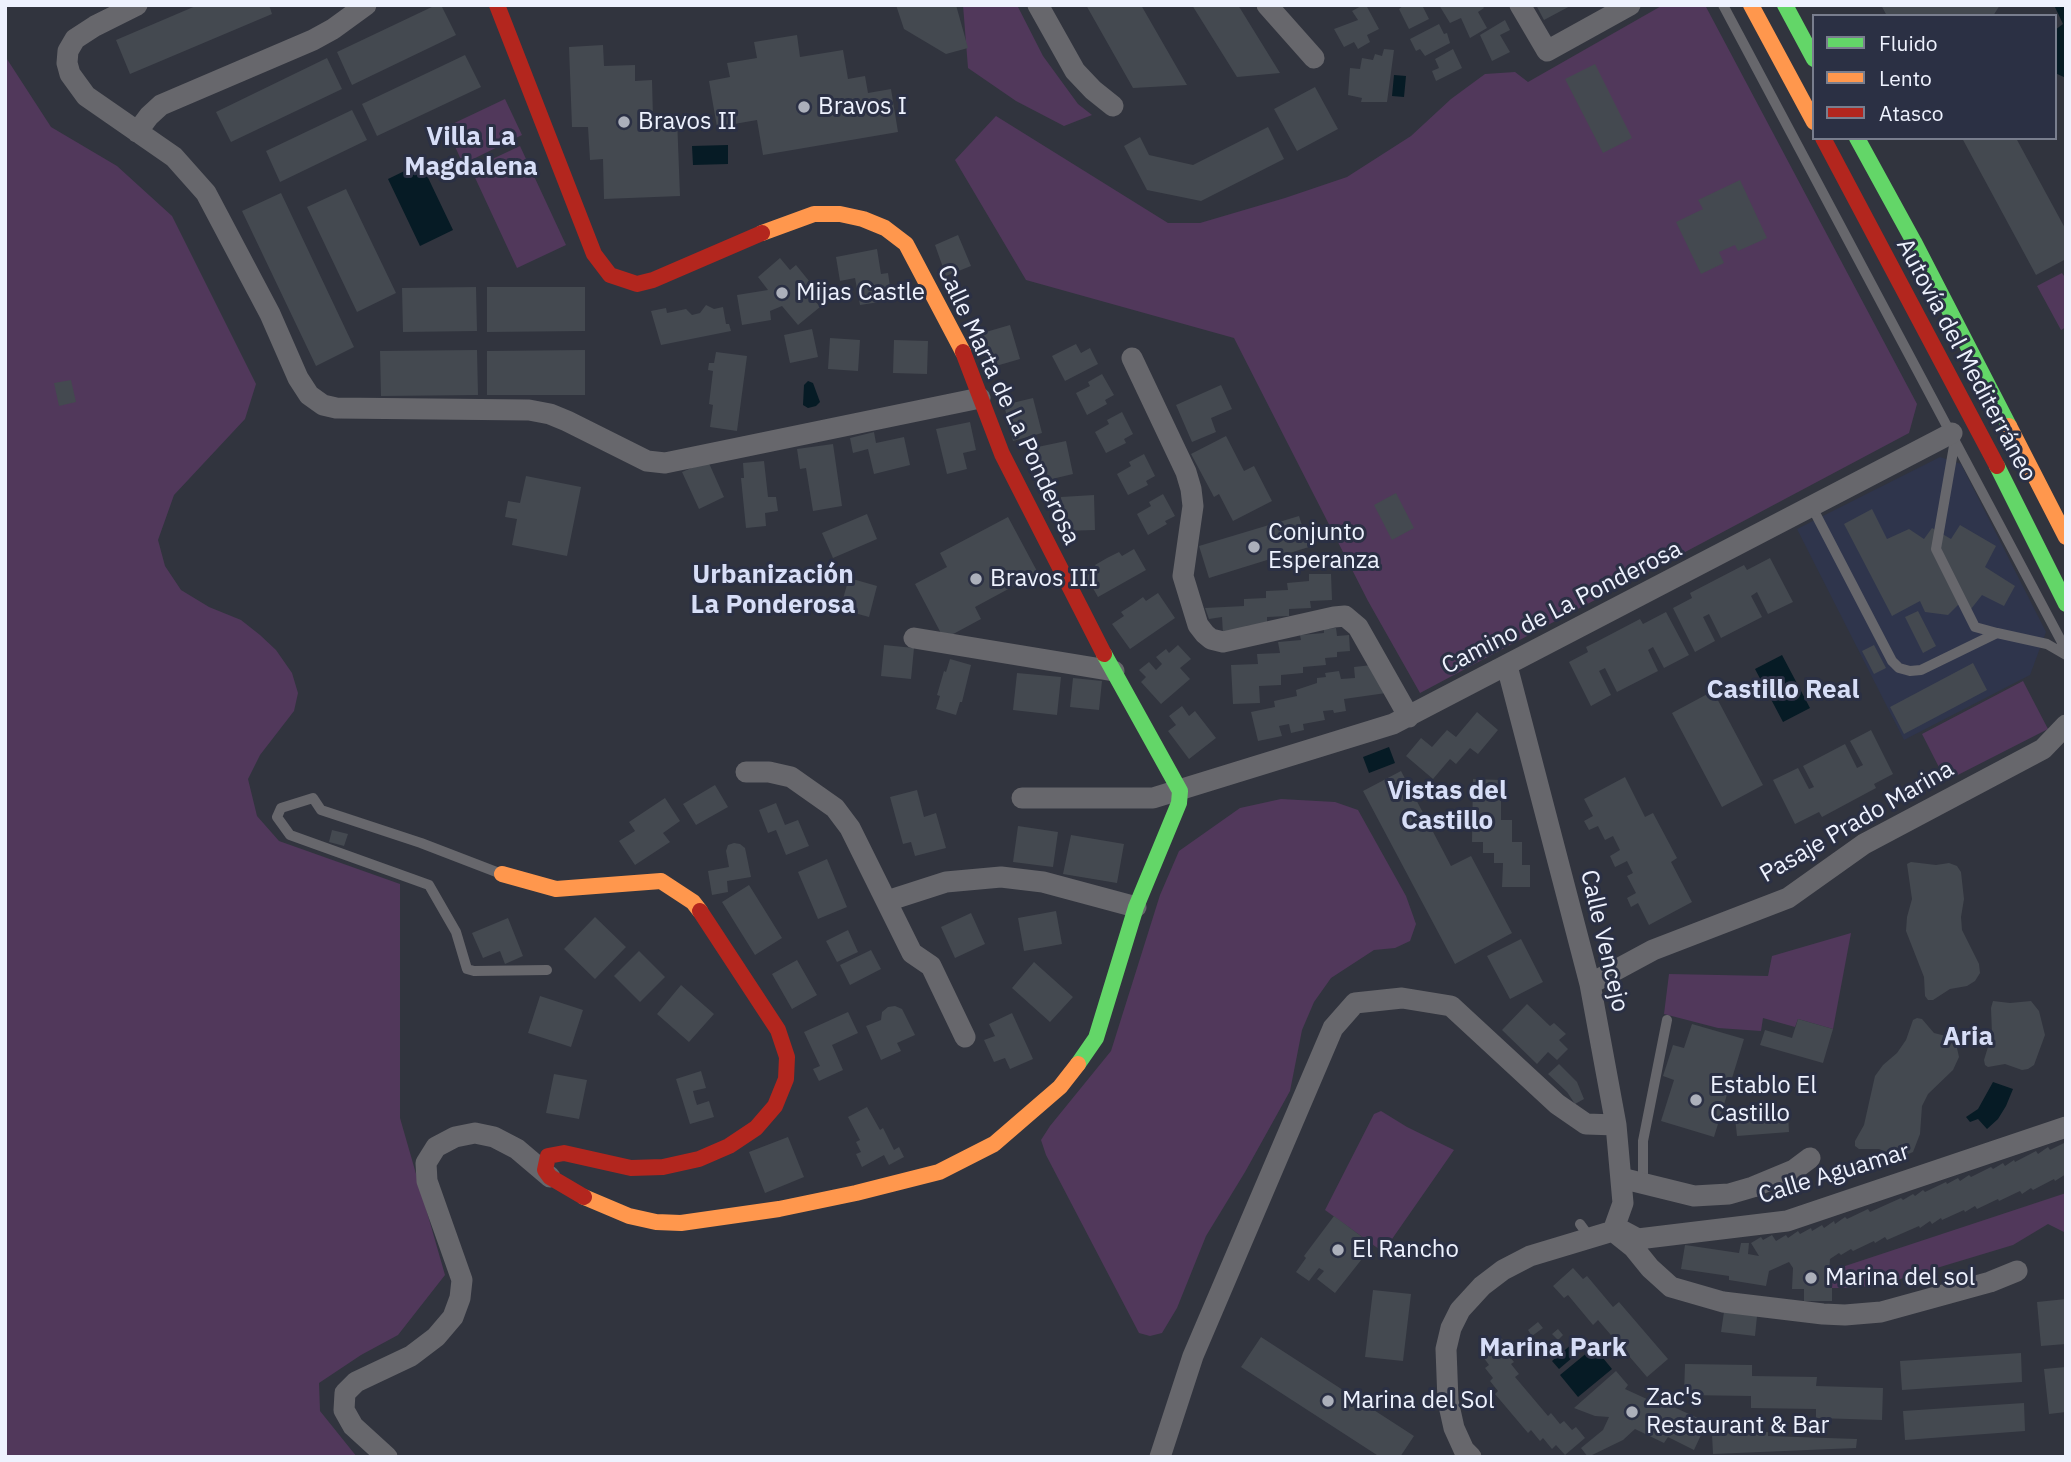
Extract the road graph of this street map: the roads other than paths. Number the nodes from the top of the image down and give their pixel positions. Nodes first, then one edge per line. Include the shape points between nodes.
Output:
1 (137, 5) edge
2 (366, 5) edge
3 (498, 5) edge
4 (1038, 5) edge
5 (1267, 5) edge
6 (1520, 5) edge
7 (1630, 5) edge
8 (1723, 5) edge
9 (1751, 5) edge
10 (1785, 5) edge
11 (1812, 55) edge
12 (1314, 58) dead end
13 (1113, 106) dead end
14 (1812, 118) edge
15 (137, 132) junction
16 (1824, 140) edge
17 (1858, 140) edge
18 (1968, 348) junction
19 (1132, 358) dead end
20 (1997, 369) dead end
21 (980, 398) junction
22 (1954, 437) junction
23 (2053, 477) dead end
24 (1812, 507) junction
25 (2056, 518) junction
26 (2066, 537) edge
27 (2066, 604) edge
28 (1997, 633) junction
29 (914, 638) dead end
30 (2066, 652) edge
31 (1507, 666) junction
32 (1114, 671) junction
33 (1409, 716) junction
34 (2066, 726) edge
35 (746, 772) dead end
36 (1180, 791) junction
37 (1022, 798) dead end
38 (502, 874) joint
39 (887, 901) junction
40 (1136, 907) junction
41 (547, 970) dead end
42 (1590, 984) junction
43 (1667, 1020) dead end
44 (965, 1037) dead end
45 (1616, 1125) junction
46 (2066, 1126) edge
47 (1810, 1158) dead end
48 (550, 1177) junction
49 (1621, 1178) junction
50 (1643, 1182) junction
51 (1613, 1231) junction
52 (2017, 1270) dead end
53 (387, 1457) edge
54 (1160, 1457) edge
55 (1471, 1457) edge

1 - 15 street via 75,39 67,63 86,96
2 - 15 street via 313,40 161,105
3 - 21 main road, Calle Marta de La Ponderosa via 572,201 610,275 637,284 814,214 851,215 885,228 913,254 965,355
4 - 13 street via 1075,71
5 - 12 street
6 - 7 street via 1547,51
8 - 22 lane
9 - 14 main road
10 - 11 main road
15 - 21 street via 174,157 206,193 298,378 323,405 529,410 550,414 647,461 665,463
16 - 27 main road, Autovía del Mediterráneo
17 - 18 main road, Autovía del Mediterráneo
18 - 20 main road
18 - 25 main road, Autovía del Mediterráneo
19 - 33 street via 1191,489 1193,506 1183,576 1198,625 1211,639 1223,642 1345,617 1358,627
21 - 32 main road, Calle Marta de La Ponderosa via 1002,454
22 - 24 street, Camino de La Ponderosa
22 - 28 lane via 1936,549 1975,627
22 - 30 lane
23 - 25 main road
24 - 28 lane via 1899,668 1921,670
24 - 31 street, Camino de La Ponderosa
25 - 26 main road, Autovía del Mediterráneo
28 - 30 lane
29 - 32 street
31 - 33 street, Camino de La Ponderosa
31 - 42 street, Calle Vencejo
32 - 36 main road, Calle Marta de La Ponderosa
33 - 36 street, Camino de La Ponderosa
34 - 42 street, Pasaje Prado Marina via 2043,749 1864,844 1788,898 1653,950
35 - 39 street via 791,777 835,808
36 - 37 street, Camino de La Ponderosa via 1153,798
36 - 40 main road
38 - 41 lane via 321,810 313,798 281,808 276,817 290,835 429,885 456,932 467,969
38 - 48 main road via 556,889 660,881 676,890 704,917 778,1030 787,1057 786,1079 775,1107 730,1146 663,1167 631,1168 555,1153 545,1163
39 - 40 street via 946,882 1001,877 1043,882
39 - 44 street via 912,953 931,966
40 - 48 main road via 1105,1014 1084,1057 1023,1121 966,1160 939,1172 856,1193 681,1223 629,1216
42 - 45 street, Calle Vencejo
43 - 50 lane via 1643,1141
45 - 49 street, Calle Vencejo
45 - 54 street via 1586,1124 1576,1118 1451,1006 1402,998 1355,1003 1333,1027 1193,1356
46 - 51 street, Calle Aguamar via 1787,1221 1639,1239
47 - 50 street via 1794,1170 1729,1194 1694,1196
48 - 53 street via 517,1149 475,1133 436,1147 426,1163 427,1181 462,1280 460,1298 453,1317 436,1337 411,1356 356,1382 345,1393 344,1410 353,1426
49 - 50 street
49 - 51 street, Calle Vencejo via 1623,1203
51 - 52 street via 1671,1286 1693,1295 1823,1314 1881,1312
51 - 55 street via 1586,1231 1530,1256 1482,1286 1460,1310 1446,1349 1448,1401 1454,1428

